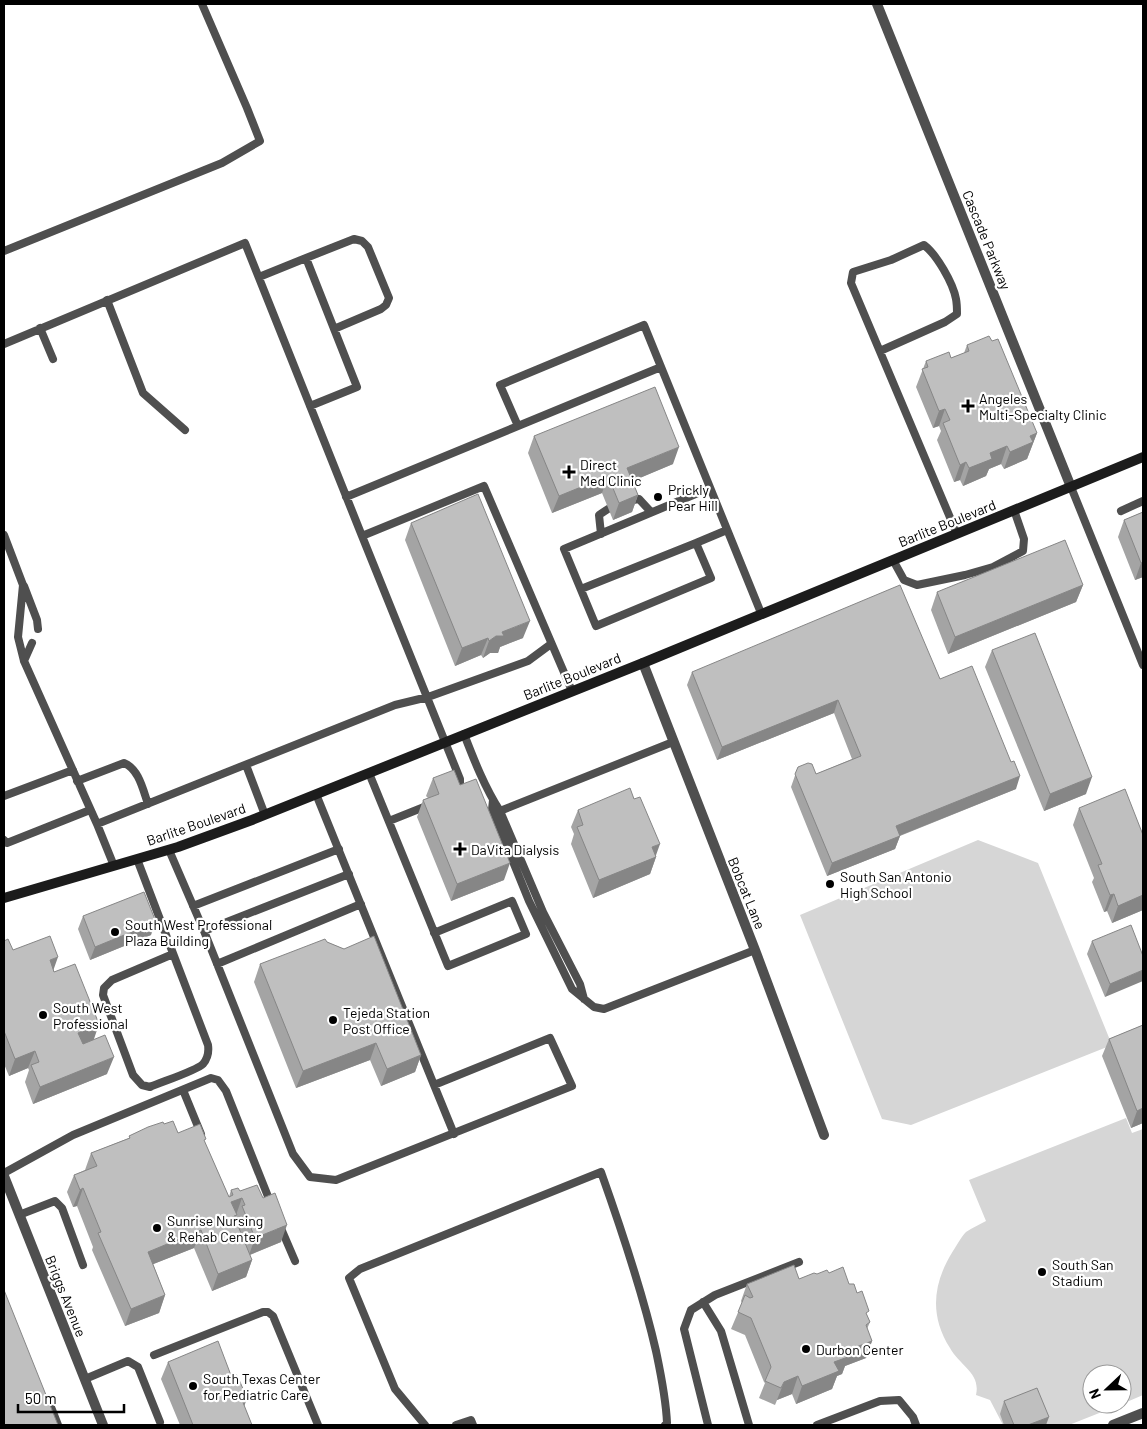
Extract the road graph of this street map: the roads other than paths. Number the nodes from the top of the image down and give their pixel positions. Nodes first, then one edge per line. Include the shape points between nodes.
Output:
1 (202, 4) edge
2 (877, 4) edge
3 (4, 251) edge
4 (306, 258) junction
5 (258, 277) junction
6 (108, 300) junction
7 (40, 328) junction
8 (334, 329) junction
9 (4, 344) edge
10 (880, 351) junction
11 (53, 360) dead end
12 (661, 367) junction
13 (310, 406) junction
14 (518, 426) junction
15 (185, 430) dead end
16 (1143, 458) edge
17 (1071, 487) junction
18 (710, 488) junction
19 (346, 497) junction
20 (627, 501) edge
21 (1143, 501) edge
22 (608, 509) dead end
23 (1014, 510) junction
24 (1121, 511) dead end
25 (651, 512) junction
26 (727, 530) junction
27 (601, 534) junction
28 (957, 534) junction
29 (4, 535) edge
30 (362, 536) junction
31 (696, 543) junction
32 (893, 560) junction
33 (23, 585) junction
34 (581, 589) junction
35 (761, 613) junction
36 (38, 629) dead end
37 (32, 643) dead end
38 (551, 644) junction
39 (24, 661) junction
40 (643, 663) junction
41 (1143, 665) edge
42 (572, 691) junction
43 (428, 697) junction
44 (464, 734) junction
45 (446, 741) junction
46 (673, 742) junction
47 (246, 765) junction
48 (73, 770) junction
49 (369, 773) junction
50 (78, 781) junction
51 (316, 794) junction
52 (4, 796) edge
53 (452, 796) edge
54 (493, 800) junction
55 (148, 804) junction
56 (430, 804) edge
57 (90, 810) junction
58 (500, 811) junction
59 (265, 815) junction
60 (389, 821) junction
61 (97, 824) junction
62 (4, 840) edge
63 (339, 849) junction
64 (169, 850) junction
65 (137, 859) junction
66 (114, 866) junction
67 (349, 874) junction
68 (4, 898) edge
69 (361, 904) junction
70 (193, 906) junction
71 (204, 931) junction
72 (434, 932) junction
73 (755, 950) junction
74 (173, 954) junction
75 (217, 964) junction
76 (584, 999) junction
77 (434, 1085) junction
78 (183, 1090) junction
79 (454, 1134) junction
80 (824, 1135) dead end
81 (204, 1142) edge
82 (4, 1175) edge
83 (263, 1184) junction
84 (256, 1192) edge
85 (274, 1210) edge
86 (19, 1215) junction
87 (277, 1218) edge
88 (295, 1261) dead end
89 (799, 1262) dead end
90 (83, 1264) dead end
91 (703, 1302) junction
92 (154, 1355) dead end
93 (85, 1379) junction
94 (44, 1390) edge
95 (1143, 1413) edge
96 (160, 1422) dead end
97 (58, 1425) edge
98 (103, 1425) edge
99 (318, 1425) edge
100 (425, 1425) edge
101 (456, 1425) edge
102 (473, 1425) edge
103 (664, 1425) edge
104 (708, 1425) edge
105 (749, 1425) edge
106 (816, 1425) edge
107 (916, 1425) edge
108 (1114, 1425) edge

1 - 3 lane via 260,141 222,163
2 - 17 street, Cascade Parkway
4 - 5 lane
4 - 8 lane
4 - 8 lane via 354,239 362,241 368,246 389,298 381,310
5 - 6 lane via 245,242
5 - 13 lane
6 - 7 lane
6 - 15 lane via 143,393
7 - 9 lane
7 - 11 lane
8 - 13 lane via 357,387
10 - 10 lane via 851,283 853,272 924,245 932,251 946,274 956,299 957,314
10 - 28 lane
12 - 14 lane
12 - 14 lane via 644,325 500,385
12 - 18 lane
13 - 19 lane
14 - 19 lane
16 - 17 street, Barlite Boulevard
17 - 23 street, Barlite Boulevard
17 - 41 lane
18 - 25 lane
18 - 26 lane
19 - 30 lane
20 - 25 lane via 639,499
21 - 24 lane
22 - 27 lane via 599,515
23 - 28 street, Barlite Boulevard
23 - 32 lane via 1024,539 1023,551 993,567 917,585 904,580
25 - 27 lane
26 - 31 lane
26 - 35 lane
27 - 34 lane via 564,549
28 - 32 street, Barlite Boulevard
29 - 33 lane
30 - 38 lane via 484,486
30 - 43 lane
31 - 34 lane
31 - 34 lane via 711,578 596,626
32 - 35 street, Barlite Boulevard
33 - 36 lane
33 - 39 lane via 18,637
35 - 40 street, Barlite Boulevard
37 - 39 lane
38 - 42 lane
38 - 43 lane via 528,661
39 - 48 lane
40 - 42 street, Barlite Boulevard
40 - 46 street, Bobcat Lane
42 - 44 street, Barlite Boulevard
43 - 45 lane
43 - 47 lane via 395,705
44 - 45 street, Barlite Boulevard
44 - 54 lane
45 - 49 street, Barlite Boulevard
45 - 53 lane via 460,779 460,786
46 - 58 lane
46 - 73 street, Bobcat Lane
47 - 55 lane
47 - 59 lane
48 - 50 lane
48 - 52 lane
49 - 51 street, Barlite Boulevard
49 - 60 lane
50 - 55 lane via 124,763 135,771
50 - 57 lane
51 - 59 street, Barlite Boulevard
51 - 63 lane
54 - 58 lane
54 - 76 lane via 492,810 529,901 572,989
55 - 61 lane
56 - 60 lane
57 - 61 lane
57 - 62 lane via 7,843
58 - 76 lane
59 - 64 street, Barlite Boulevard
60 - 72 lane
61 - 66 lane
63 - 67 lane
63 - 70 lane
64 - 65 street, Barlite Boulevard
64 - 70 lane
65 - 66 street, Barlite Boulevard
65 - 74 lane
66 - 68 street, Barlite Boulevard
67 - 69 lane
67 - 71 lane
69 - 75 lane
69 - 77 lane
70 - 71 lane
71 - 75 lane
72 - 72 lane via 448,966 526,934 512,901
73 - 76 lane via 604,1010 594,1008
73 - 80 street, Bobcat Lane
74 - 74 lane via 209,1051 201,1066 150,1086 142,1085 133,1075 102,995 112,980
75 - 79 lane via 293,1154 310,1177 336,1180
77 - 79 lane
77 - 79 lane via 550,1038 572,1086
78 - 81 lane
78 - 82 lane via 73,1135
78 - 83 lane via 211,1078 218,1080 226,1091
82 - 86 street, Briggs Avenue
83 - 84 lane
83 - 85 lane
86 - 90 lane via 55,1201 62,1208
86 - 93 street, Briggs Avenue
87 - 88 lane
89 - 91 lane
91 - 104 lane via 691,1310 684,1329
91 - 105 lane via 721,1331
92 - 99 lane via 268,1312 273,1316
93 - 96 lane via 132,1362 138,1367
93 - 98 street, Briggs Avenue
94 - 97 lane
95 - 108 street
100 - 103 lane via 395,1389 349,1278 360,1269 601,1172 624,1236 649,1323 666,1399 667,1423
101 - 102 lane via 471,1420
106 - 107 lane via 880,1400 899,1400

